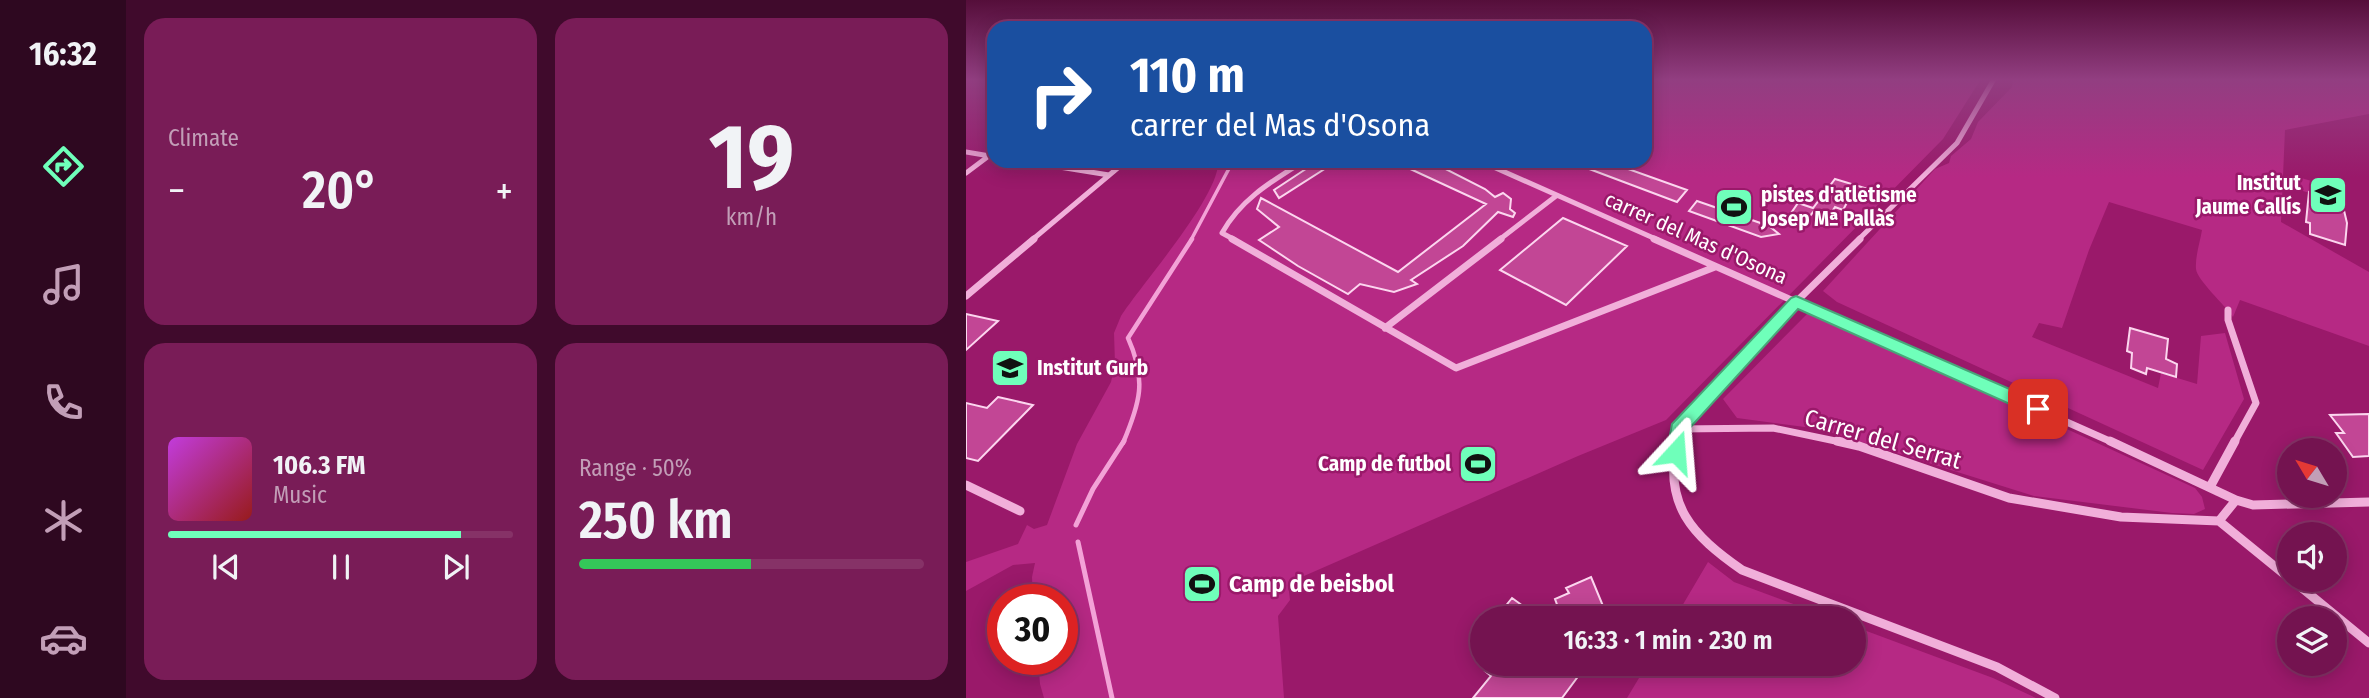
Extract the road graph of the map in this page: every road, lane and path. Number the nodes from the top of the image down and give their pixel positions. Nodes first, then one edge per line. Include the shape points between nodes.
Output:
1 (1975, 112) edge
2 (966, 152) edge
3 (987, 154) edge
4 (987, 158) edge
5 (1066, 168) edge
6 (1118, 168) edge
7 (1292, 168) edge
8 (1496, 168) edge
9 (966, 173) edge
10 (1110, 175) junction
11 (1556, 195) junction
12 (1716, 266) junction
13 (966, 296) edge
14 (1796, 302) junction
15 (2228, 310) dead end
16 (1385, 328) junction
17 (1679, 429) junction
18 (966, 485) edge
19 (2210, 486) junction
20 (2236, 500) junction
21 (2369, 502) edge
22 (1020, 511) dead end
23 (2219, 521) junction
24 (2277, 568) edge
25 (2306, 592) edge
26 (2369, 643) edge
27 (2055, 698) edge

1 - 14 street via 1957,143
2 - 3 street
4 - 9 street
5 - 10 street
6 - 10 street
7 - 16 street via 1260,187 1231,214 1222,233
8 - 11 street, carrer del Mas d'Osona
10 - 13 street
11 - 12 street, carrer del Mas d'Osona
11 - 16 street
12 - 14 street, carrer del Mas d'Osona
12 - 16 street via 1455,368
14 - 17 street
14 - 19 street, carrer del Mas d'Osona
15 - 19 street via 2256,403
17 - 23 street, Carrer del Serrat via 1773,428 1858,446 2009,498 2121,517
17 - 27 street via 1671,481 1687,521 1721,556 1742,570 1997,667
18 - 22 street
19 - 20 street, carrer del Mas d'Osona
20 - 21 street, carrer del Mas d'Osona via 2253,505
20 - 23 street
23 - 24 street
25 - 26 street

